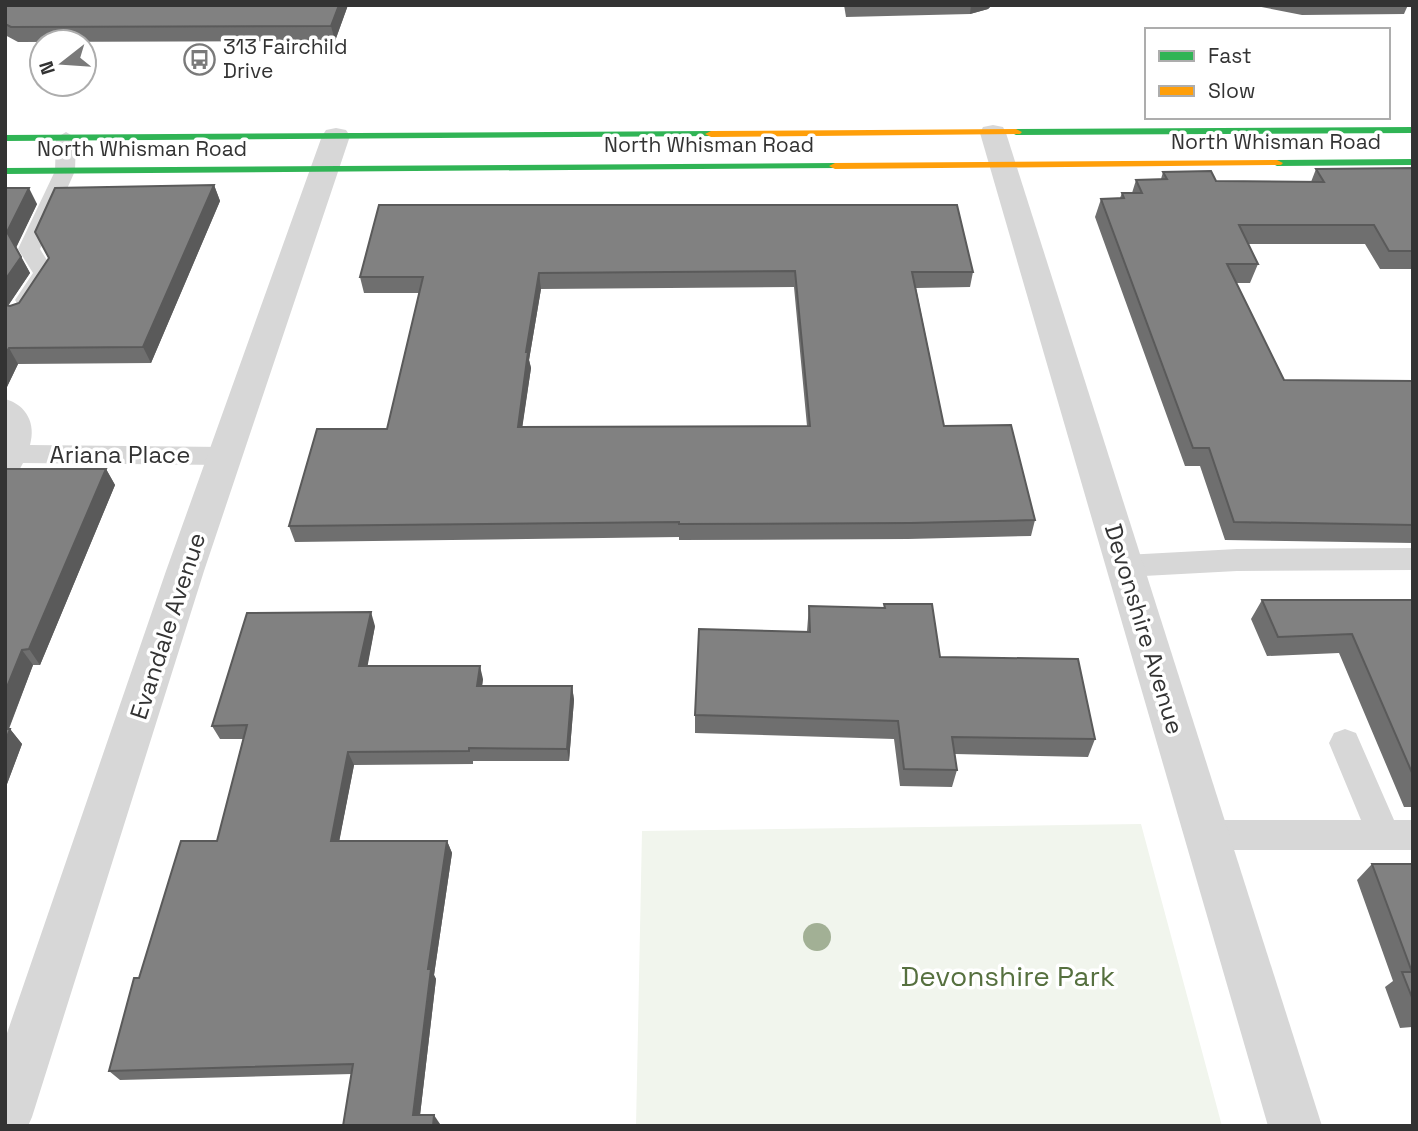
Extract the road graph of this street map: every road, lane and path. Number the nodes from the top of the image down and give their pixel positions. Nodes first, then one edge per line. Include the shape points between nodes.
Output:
1 (1413, 130) edge
2 (578, 135) junction
3 (5, 138) edge
4 (65, 138) junction
5 (998, 149) junction
6 (329, 153) junction
7 (1413, 162) edge
8 (575, 167) junction
9 (65, 171) junction
10 (5, 172) edge
11 (18, 313) edge
12 (5, 407) edge
13 (225, 456) junction
14 (10, 464) edge
15 (1413, 559) edge
16 (1125, 566) junction
17 (1345, 743) dead end
18 (1206, 835) junction
19 (1399, 835) edge
20 (5, 1117) edge
21 (1295, 1126) edge

1 - 5 main road, North Whisman Road
2 - 5 main road, North Whisman Road
2 - 6 main road, North Whisman Road
2 - 8 main road
3 - 4 main road, North Whisman Road
4 - 6 main road, North Whisman Road
4 - 9 lane
5 - 7 main road, North Whisman Road
5 - 8 main road, North Whisman Road
5 - 16 street, Devonshire Avenue
6 - 8 main road, North Whisman Road
6 - 9 main road, North Whisman Road
6 - 13 street, Evandale Avenue
9 - 10 main road, North Whisman Road
9 - 11 lane via 29,249 44,273
12 - 14 lane, Ariana Place via 20,426 19,445
13 - 14 lane, Ariana Place
13 - 20 street, Evandale Avenue
15 - 16 lane
16 - 18 street, Devonshire Avenue
17 - 19 lane
18 - 19 lane
18 - 21 street, Devonshire Avenue

